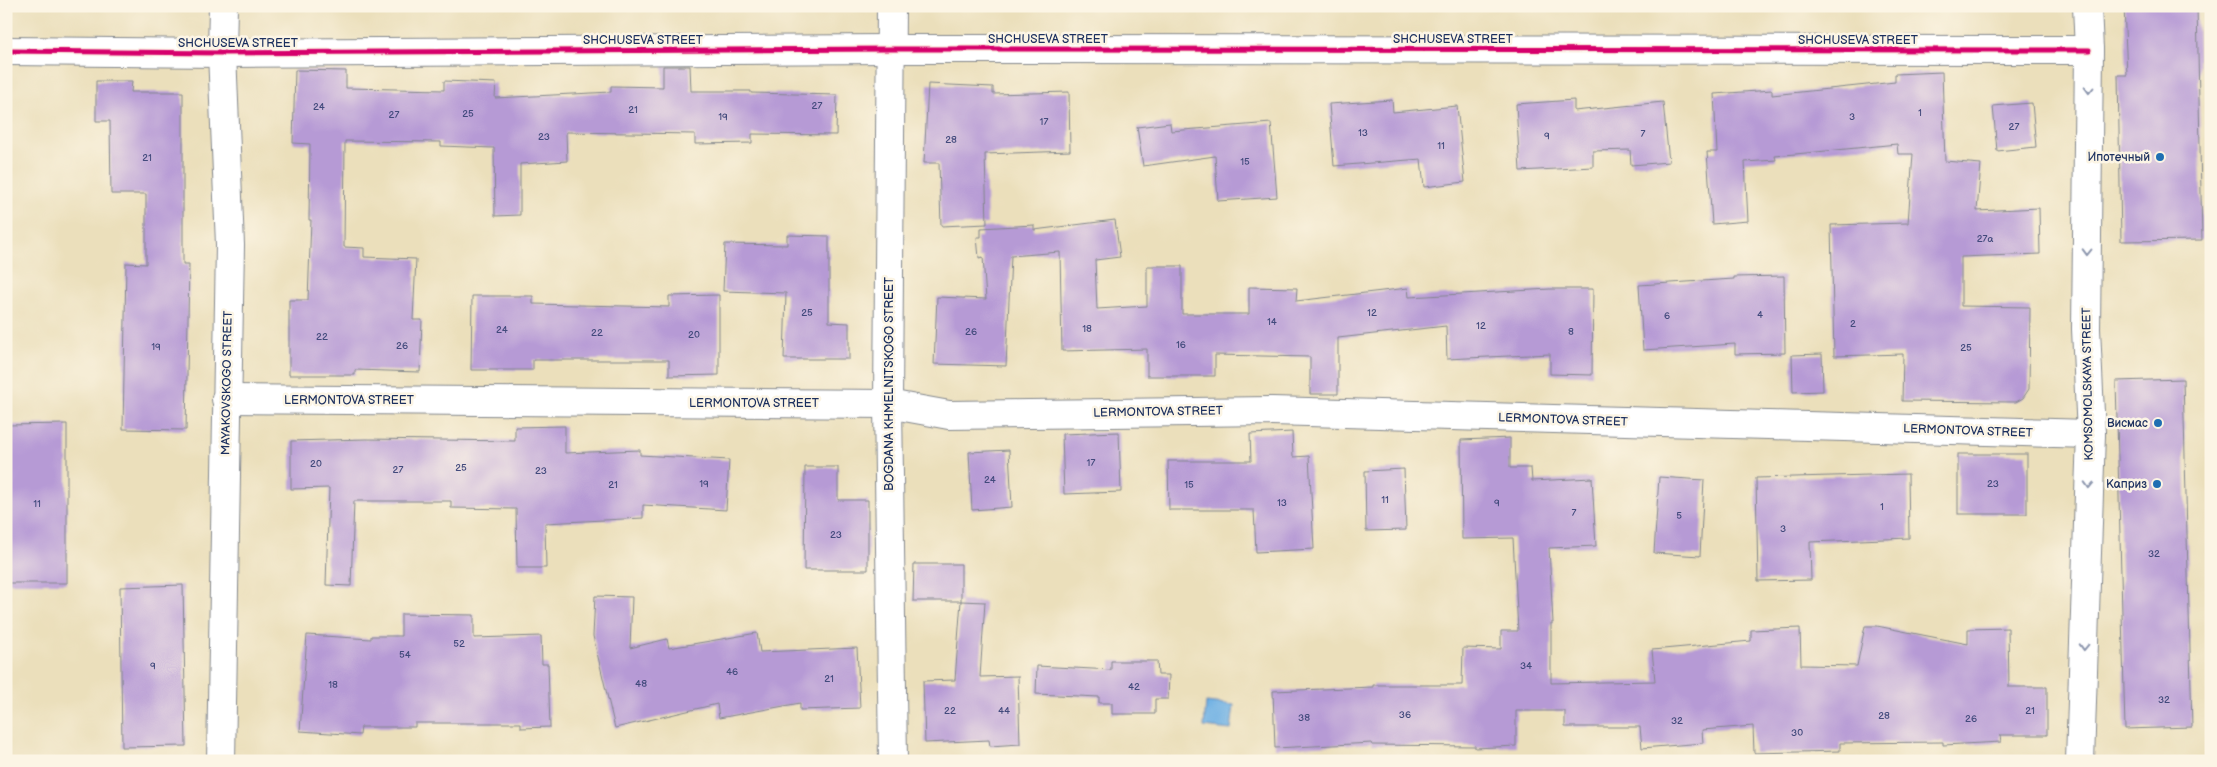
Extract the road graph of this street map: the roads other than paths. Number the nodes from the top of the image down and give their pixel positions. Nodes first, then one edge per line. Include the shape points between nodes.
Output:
1 (223, 6) edge
2 (891, 6) edge
3 (2087, 6) edge
4 (891, 49) junction
5 (2089, 50) junction
6 (6, 51) edge
7 (222, 53) junction
8 (226, 399) junction
9 (888, 404) junction
10 (2091, 434) junction
11 (221, 761) edge
12 (893, 761) edge
13 (2080, 761) edge

1 - 7 street, MAYAKOVSKOGO STREET
2 - 4 street, BOGDANA KHMELNITSKOGO STREET
3 - 5 street, KOMSOMOLSKAYA STREET
4 - 5 street, SHCHUSEVA STREET
4 - 7 street, SHCHUSEVA STREET
4 - 9 street, BOGDANA KHMELNITSKOGO STREET
5 -> 10 street, KOMSOMOLSKAYA STREET via 2086,329
6 - 7 street, SHCHUSEVA STREET
7 - 8 street, MAYAKOVSKOGO STREET via 230,244
8 - 9 street, LERMONTOVA STREET
8 - 11 street, MAYAKOVSKOGO STREET
9 - 10 street, LERMONTOVA STREET via 949,414 1272,411
9 - 12 street, BOGDANA KHMELNITSKOGO STREET
10 -> 13 street, KOMSOMOLSKAYA STREET

